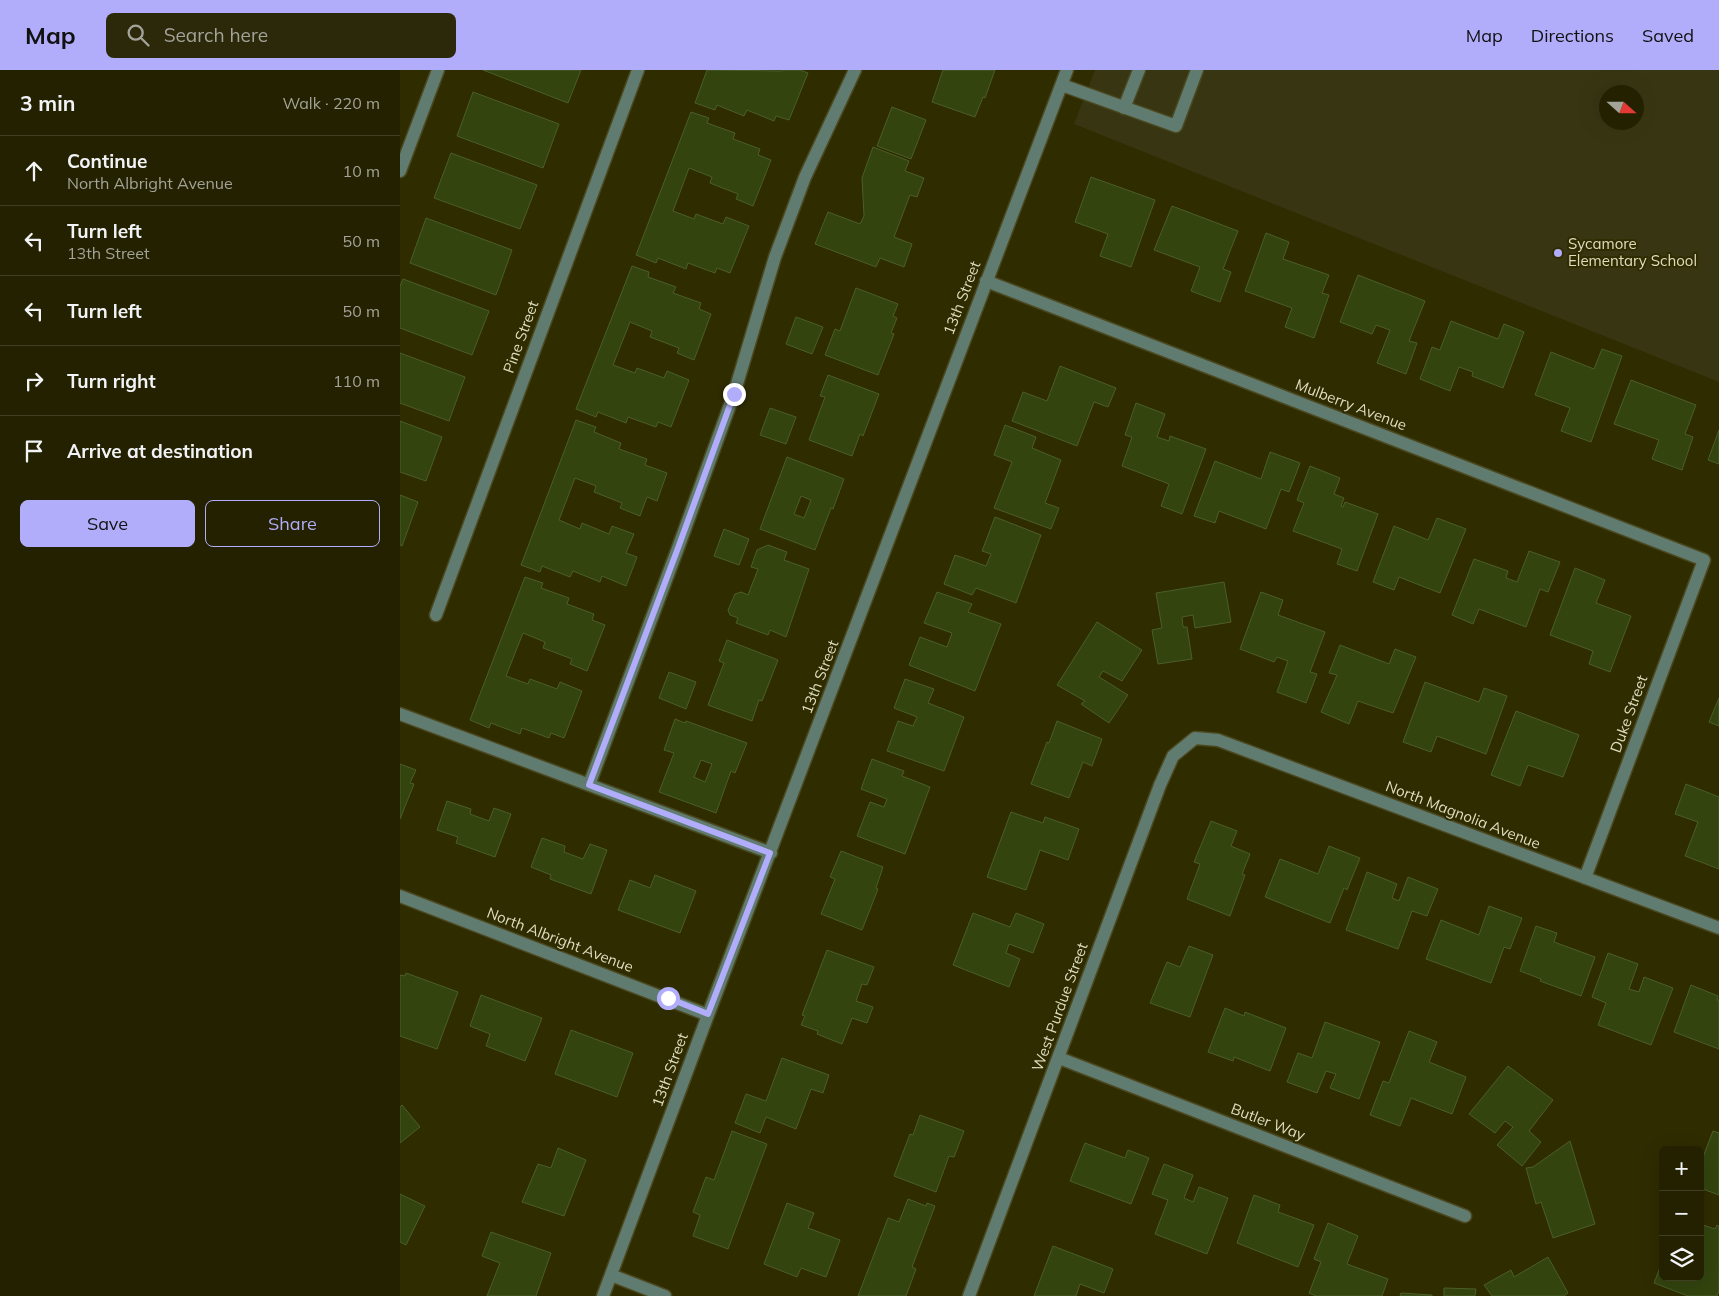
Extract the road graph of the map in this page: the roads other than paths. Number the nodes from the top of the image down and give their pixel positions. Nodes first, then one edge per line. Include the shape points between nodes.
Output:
1 (438, 70) edge
2 (638, 70) edge
3 (855, 70) edge
4 (1067, 70) edge
5 (1138, 70) edge
6 (1197, 70) edge
7 (1062, 85) junction
8 (1124, 108) junction
9 (400, 171) edge
10 (986, 281) junction
11 (1704, 560) joint
12 (436, 615) dead end
13 (400, 714) edge
14 (1195, 738) joint
15 (589, 785) junction
16 (770, 853) junction
17 (1585, 878) junction
18 (400, 896) edge
19 (1719, 928) edge
20 (708, 1014) junction
21 (1059, 1058) junction
22 (1466, 1216) dead end
23 (611, 1275) junction
24 (603, 1296) edge
25 (665, 1296) edge
26 (969, 1296) edge

1 - 9 street
2 - 12 street, Pine Street
3 - 15 street via 805,178 775,257 734,394
4 - 7 street, 13th Street
5 - 8 street
6 - 8 street via 1176,126
7 - 8 street
7 - 10 street, 13th Street
10 - 11 street, Mulberry Avenue
10 - 16 street, 13th Street
11 - 17 street, Duke Street
13 - 15 street
14 - 17 street, North Magnolia Avenue via 1218,740
14 - 21 street, West Purdue Street via 1172,756
15 - 16 street
16 - 20 street, 13th Street
17 - 19 street, North Magnolia Avenue
18 - 20 street, North Albright Avenue
20 - 23 street, 13th Street
21 - 22 street, Butler Way
21 - 26 street, West Purdue Street
23 - 24 street, 13th Street
23 - 25 street

